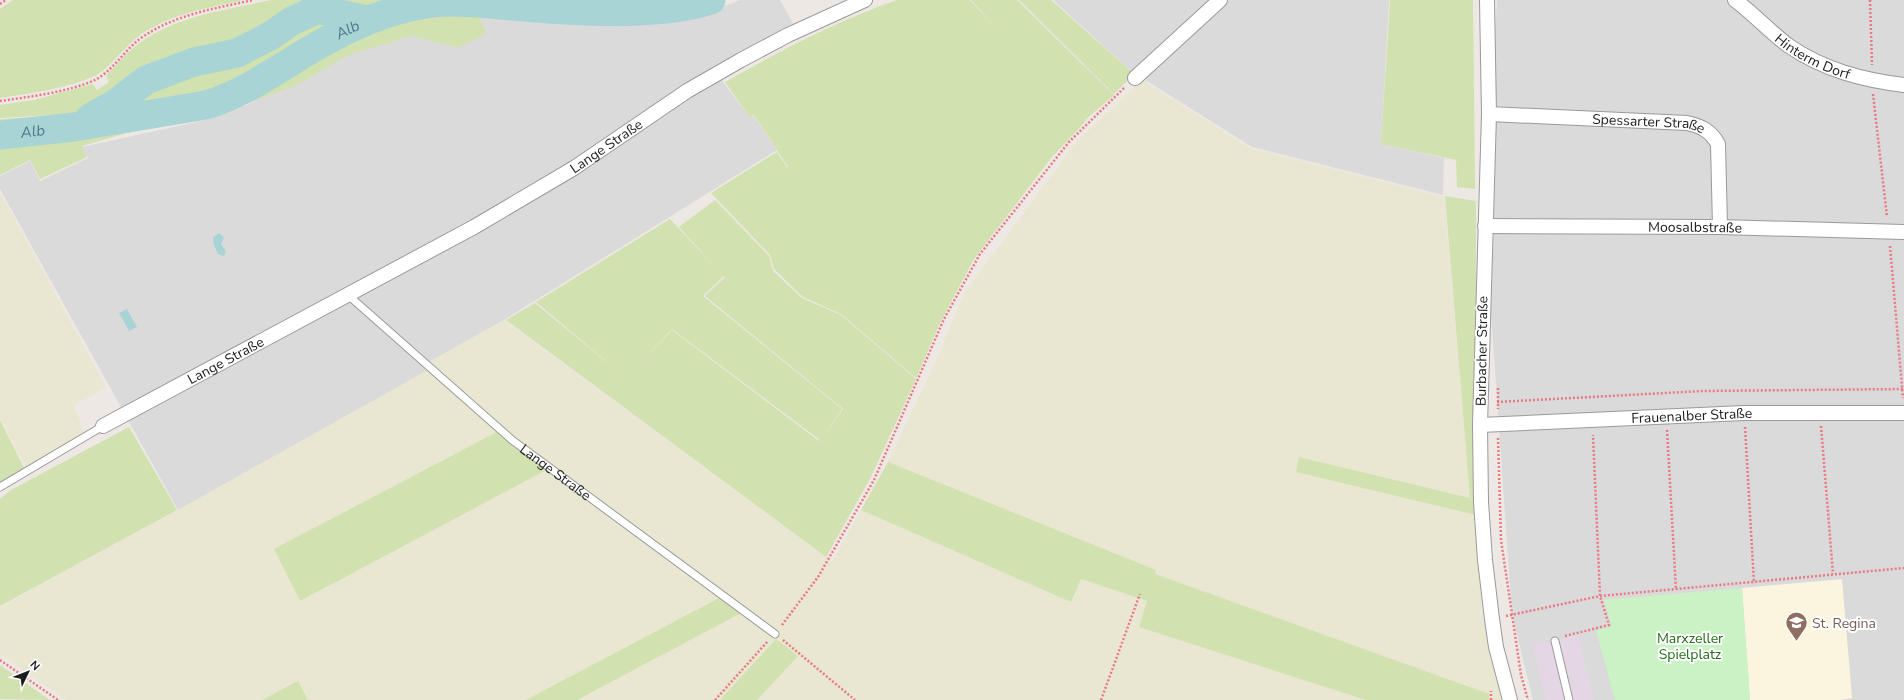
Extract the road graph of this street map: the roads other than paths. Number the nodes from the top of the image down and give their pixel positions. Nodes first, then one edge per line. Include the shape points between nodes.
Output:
1 (865, 0) edge
2 (1220, 0) edge
3 (1487, 0) edge
4 (1735, 0) edge
5 (1135, 78) road end
6 (1904, 85) edge
7 (1489, 114) junction
8 (1485, 226) junction
9 (1720, 227) junction
10 (1904, 232) edge
11 (348, 295) junction
12 (1904, 413) edge
13 (1480, 425) junction
14 (103, 426) joint
15 (0, 487) edge
16 (775, 634) road end
17 (1555, 641) road end
18 (1510, 700) edge
19 (1569, 700) edge

1 - 11 street, Lange Straße via 788,34 741,60 687,91 567,172 474,227
2 - 5 street
3 - 7 street, Burbacher Straße
4 - 6 street, Hinterm Dorf via 1778,37 1803,54 1850,76
7 - 8 street, Burbacher Straße
7 - 9 street, Spessarter Straße via 1687,124 1706,129 1718,144
8 - 9 street, Moosalbstraße
8 - 13 street, Burbacher Straße
9 - 10 street, Moosalbstraße
11 - 14 street, Lange Straße
11 - 16 lane, Lange Straße via 512,440
12 - 13 street, Frauenalber Straße via 1744,413
13 - 18 street, Burbacher Straße via 1485,560 1496,647
14 - 15 lane
17 - 19 lane

